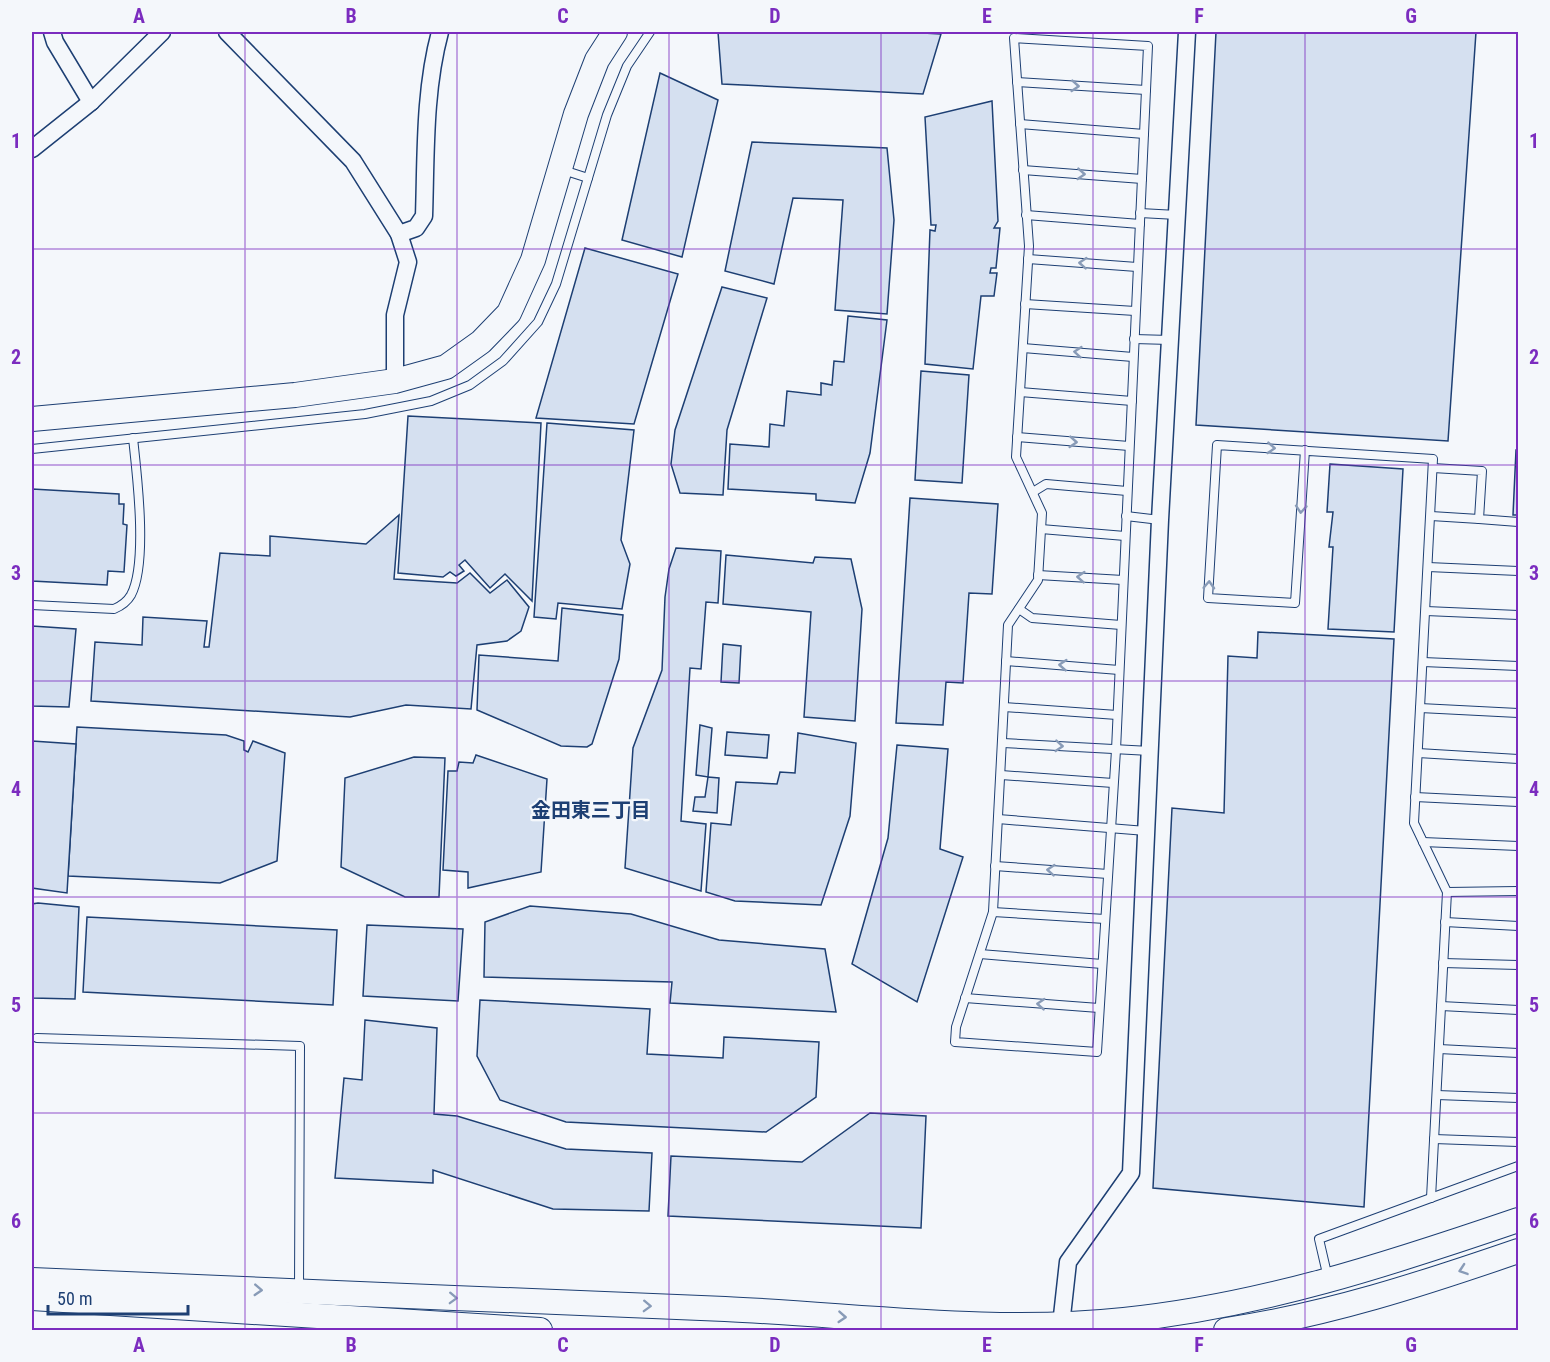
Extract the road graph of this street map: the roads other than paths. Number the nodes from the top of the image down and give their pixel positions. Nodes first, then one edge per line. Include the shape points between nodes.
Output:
1 (52, 32) edge
2 (162, 32) edge
3 (227, 32) edge
4 (440, 32) edge
5 (615, 32) edge
6 (650, 32) edge
7 (1186, 32) edge
8 (1015, 35) edge
9 (1017, 82) junction
10 (1146, 90) junction
11 (91, 102) junction
12 (1020, 124) junction
13 (1144, 134) junction
14 (32, 149) edge
15 (561, 169) junction
16 (1023, 170) junction
17 (588, 178) junction
18 (1142, 179) junction
19 (1140, 213) junction
20 (1026, 215) junction
21 (1177, 215) junction
22 (1140, 224) junction
23 (399, 234) junction
24 (1028, 260) junction
25 (1137, 267) junction
26 (1025, 304) junction
27 (1135, 311) junction
28 (1134, 339) junction
29 (1170, 340) junction
30 (1023, 348) junction
31 (1133, 357) junction
32 (395, 381) junction
33 (1020, 392) junction
34 (1132, 401) junction
35 (32, 420) edge
36 (1017, 437) junction
37 (133, 438) junction
38 (1129, 446) junction
39 (32, 449) edge
40 (1305, 450) junction
41 (1433, 468) junction
42 (1127, 491) junction
43 (1033, 492) junction
44 (1126, 516) junction
45 (1431, 516) junction
46 (1479, 519) junction
47 (1160, 520) junction
48 (1518, 522) edge
49 (1041, 529) junction
50 (1125, 536) junction
51 (1428, 567) junction
52 (1518, 571) edge
53 (1038, 575) junction
54 (1124, 580) junction
55 (32, 605) edge
56 (1019, 609) junction
57 (1426, 611) junction
58 (1518, 615) edge
59 (1121, 625) junction
60 (1006, 661) junction
61 (1423, 662) junction
62 (1518, 666) edge
63 (1119, 670) junction
64 (1004, 707) junction
65 (1420, 708) junction
66 (1518, 713) edge
67 (1117, 714) junction
68 (1003, 743) junction
69 (1116, 750) junction
70 (1150, 752) junction
71 (1418, 753) junction
72 (1518, 759) edge
73 (1001, 775) junction
74 (1113, 783) junction
75 (1415, 797) junction
76 (1518, 802) edge
77 (998, 819) junction
78 (1110, 828) junction
79 (1146, 831) junction
80 (1423, 842) junction
81 (1518, 846) edge
82 (995, 866) junction
83 (1108, 874) junction
84 (1447, 891) junction
85 (1518, 891) edge
86 (993, 912) junction
87 (1105, 919) junction
88 (1445, 922) junction
89 (1518, 926) edge
90 (980, 954) junction
91 (1443, 963) junction
92 (1102, 964) junction
93 (1518, 965) edge
94 (965, 998) junction
95 (1441, 1006) junction
96 (1099, 1008) junction
97 (1518, 1010) edge
98 (37, 1038) dead end
99 (1439, 1049) junction
100 (1518, 1053) edge
101 (1437, 1095) junction
102 (1518, 1098) edge
103 (1434, 1139) junction
104 (1518, 1142) edge
105 (1518, 1166) edge
106 (1431, 1198) junction
107 (1518, 1220) edge
108 (1518, 1251) edge
109 (32, 1280) edge
110 (1329, 1281) junction
111 (299, 1292) junction
112 (32, 1298) edge
113 (360, 1325) edge
114 (1061, 1325) junction
115 (908, 1326) edge
116 (540, 1330) edge
117 (1226, 1330) edge

1 - 11 street
2 - 11 street
3 - 23 street via 353,161
4 - 23 street via 434,51 427,117 424,216 416,228
5 - 15 street via 597,60 576,114
6 - 17 lane via 627,66
7 - 21 street
8 - 9 lane
8 - 10 lane via 1148,46
9 -> 10 lane
9 - 12 lane
10 - 13 lane
11 - 14 street
12 - 13 lane
12 - 16 lane
13 - 18 lane
15 - 17 lane
15 - 32 street via 533,260 508,313 481,342 447,367
16 -> 18 lane
16 - 20 lane
17 - 37 lane via 556,284 538,322 503,361 470,385 431,400 365,414
18 - 19 lane
19 - 21 lane
19 - 22 lane
20 - 22 lane
20 - 24 lane
21 - 29 street
22 - 25 lane
23 - 32 street via 408,262 395,315
25 -> 24 lane
24 - 26 lane
25 - 27 lane
26 - 27 lane
26 - 30 lane
27 - 28 lane
28 - 29 lane
28 - 31 lane
29 - 47 street
31 -> 30 lane
30 - 33 lane
31 - 34 lane
32 - 35 street via 295,395
33 - 34 lane
33 - 36 lane
34 - 38 lane
36 -> 38 lane
36 - 43 lane via 1016,457
37 - 39 lane
37 - 55 lane via 141,507 136,582 130,597 114,609
38 - 42 lane
40 -> 40 lane via 1295,603 1208,598 1217,445
40 - 41 lane via 1433,459
41 - 45 lane
41 - 46 lane via 1482,471
42 - 43 lane via 1046,484
42 - 44 lane
43 - 49 lane via 1042,513
44 - 47 lane
44 - 50 lane
45 - 46 lane
45 - 51 lane
46 - 48 lane
47 - 70 street
49 - 50 lane
49 - 53 lane
50 - 54 lane
51 - 52 lane
51 - 57 lane
54 -> 53 lane
53 - 56 lane
54 - 59 lane
56 - 59 lane via 1032,618
56 - 60 lane via 1008,625
57 - 58 lane
57 - 61 lane
59 - 63 lane
63 -> 60 lane
60 - 64 lane
61 - 62 lane
61 - 65 lane
63 - 67 lane
64 - 67 lane
64 - 68 lane
65 - 66 lane
65 - 71 lane
67 - 69 lane
68 -> 69 lane
68 - 73 lane
69 - 70 lane
69 - 74 lane
70 - 79 street
71 - 72 lane
71 - 75 lane
73 - 74 lane
73 - 77 lane
74 - 78 lane
75 - 76 lane
75 - 80 lane via 1414,823
77 - 78 lane
77 - 82 lane
78 - 79 lane
78 - 83 lane
79 - 114 street via 1131,1173 1068,1262
80 - 81 lane
80 - 84 lane
83 -> 82 lane
82 - 86 lane
83 - 87 lane
84 - 85 lane
84 - 88 lane
86 - 87 lane
86 - 90 lane
87 - 92 lane
88 - 89 lane
88 - 91 lane
90 - 92 lane
90 - 94 lane
91 - 93 lane
91 - 95 lane
92 - 96 lane
96 -> 94 lane
94 - 96 lane via 955,1042 1097,1052
95 - 97 lane
95 - 99 lane
98 - 111 lane via 300,1046
99 - 100 lane
99 - 101 lane
101 - 102 lane
101 - 103 lane
103 - 104 lane
103 - 106 lane
105 - 106 lane
106 - 110 lane via 1319,1239
107 - 110 street
108 -> 117 street via 1347,1307
109 -> 111 street
110 - 114 street via 1236,1304
111 -> 115 street via 730,1309
112 - 113 street
113 - 116 street
114 - 115 street

